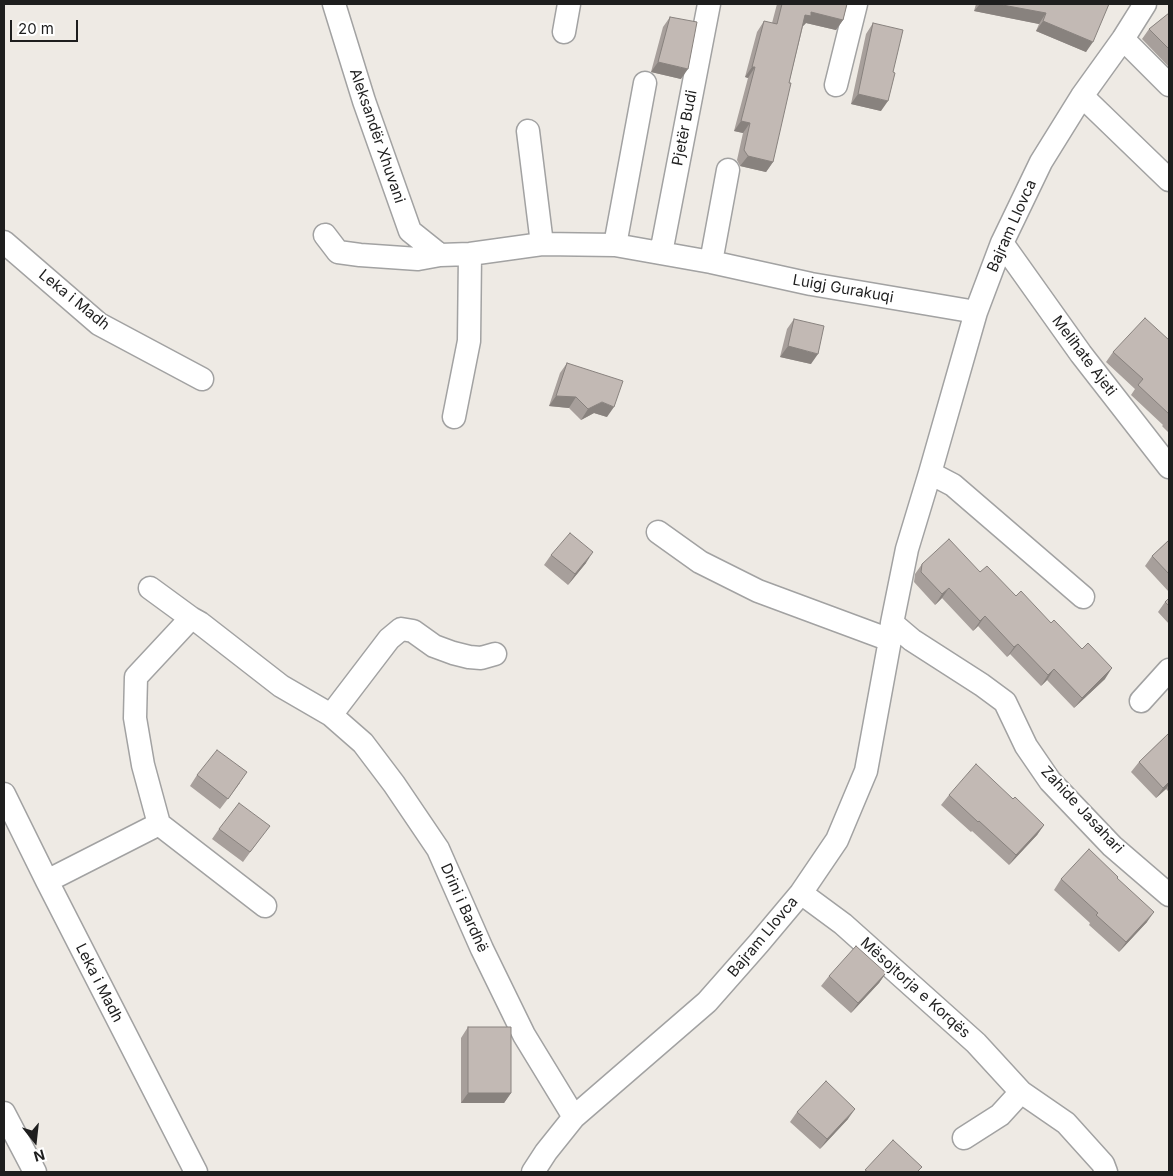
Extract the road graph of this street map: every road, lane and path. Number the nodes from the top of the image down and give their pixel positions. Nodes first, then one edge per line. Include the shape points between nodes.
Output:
1 (334, 4) edge
2 (569, 4) edge
3 (709, 4) edge
4 (856, 4) edge
5 (1146, 4) edge
6 (564, 32) dead end
7 (1123, 39) junction
8 (645, 83) dead end
9 (836, 85) dead end
10 (1169, 85) edge
11 (1082, 96) junction
12 (528, 131) dead end
13 (728, 170) dead end
14 (1169, 180) edge
15 (325, 235) dead end
16 (4, 242) edge
17 (1002, 243) junction
18 (542, 244) junction
19 (615, 245) junction
20 (661, 253) junction
21 (470, 254) junction
22 (440, 256) junction
23 (711, 262) junction
24 (976, 312) junction
25 (202, 379) dead end
26 (454, 417) dead end
27 (1169, 466) edge
28 (930, 473) junction
29 (658, 532) dead end
30 (150, 588) dead end
31 (1083, 597) dead end
32 (190, 618) junction
33 (891, 632) junction
34 (495, 654) dead end
35 (1169, 670) edge
36 (1141, 701) dead end
37 (331, 715) junction
38 (4, 794) edge
39 (159, 824) junction
40 (47, 881) junction
41 (801, 893) junction
42 (1169, 895) edge
43 (266, 906) dead end
44 (1021, 1092) junction
45 (4, 1113) edge
46 (574, 1117) junction
47 (964, 1138) dead end
48 (35, 1172) edge
49 (196, 1172) edge
50 (533, 1172) edge
51 (1106, 1172) edge

1 - 22 street, Aleksandër Xhuvani via 410,231
2 - 6 street
3 - 20 street, Pjetër Budi
4 - 9 street
5 - 7 street, Bajram Llovca
7 - 10 street
7 - 11 street, Bajram Llovca
8 - 19 street
11 - 14 street
11 - 17 street, Bajram Llovca via 1041,162
12 - 18 street
13 - 23 street
15 - 22 street, Luigj Gurakuqi via 338,252 418,259
16 - 25 street, Leka i Madh via 99,324
17 - 24 street, Bajram Llovca
17 - 27 street, Melihate Ajeti via 1081,354
18 - 19 street, Luigj Gurakuqi
18 - 21 street, Luigj Gurakuqi
19 - 20 street, Luigj Gurakuqi
20 - 23 street, Luigj Gurakuqi
21 - 22 street, Luigj Gurakuqi
21 - 26 street via 469,341
23 - 24 street, Luigj Gurakuqi via 811,284
24 - 28 street, Bajram Llovca
28 - 31 street via 954,485
28 - 33 street, Bajram Llovca via 906,549
29 - 33 street via 700,562 758,591
30 - 32 street, Drini i Bardhë
32 - 37 street, Drini i Bardhë via 280,686
32 - 39 street via 136,677 135,718
33 - 41 street, Bajram Llovca via 866,771 837,840
33 - 42 street, Zahide Jasahari via 912,640 1005,702 1026,746 1050,781 1112,846
34 - 37 street via 482,658 453,653 401,629 388,639
35 - 36 street
37 - 46 street, Drini i Bardhë via 363,743 438,849 524,1035
38 - 40 street, Leka i Madh
39 - 40 street
39 - 43 street
40 - 49 street, Leka i Madh
41 - 44 street, Mësojtorja e Korqës via 843,924 976,1043
41 - 46 street, Bajram Llovca via 707,1002
44 - 47 street via 1000,1115
44 - 51 street, Mësojtorja e Korqës via 1066,1123 1103,1164
45 - 48 street
46 - 50 street, Bajram Llovca

